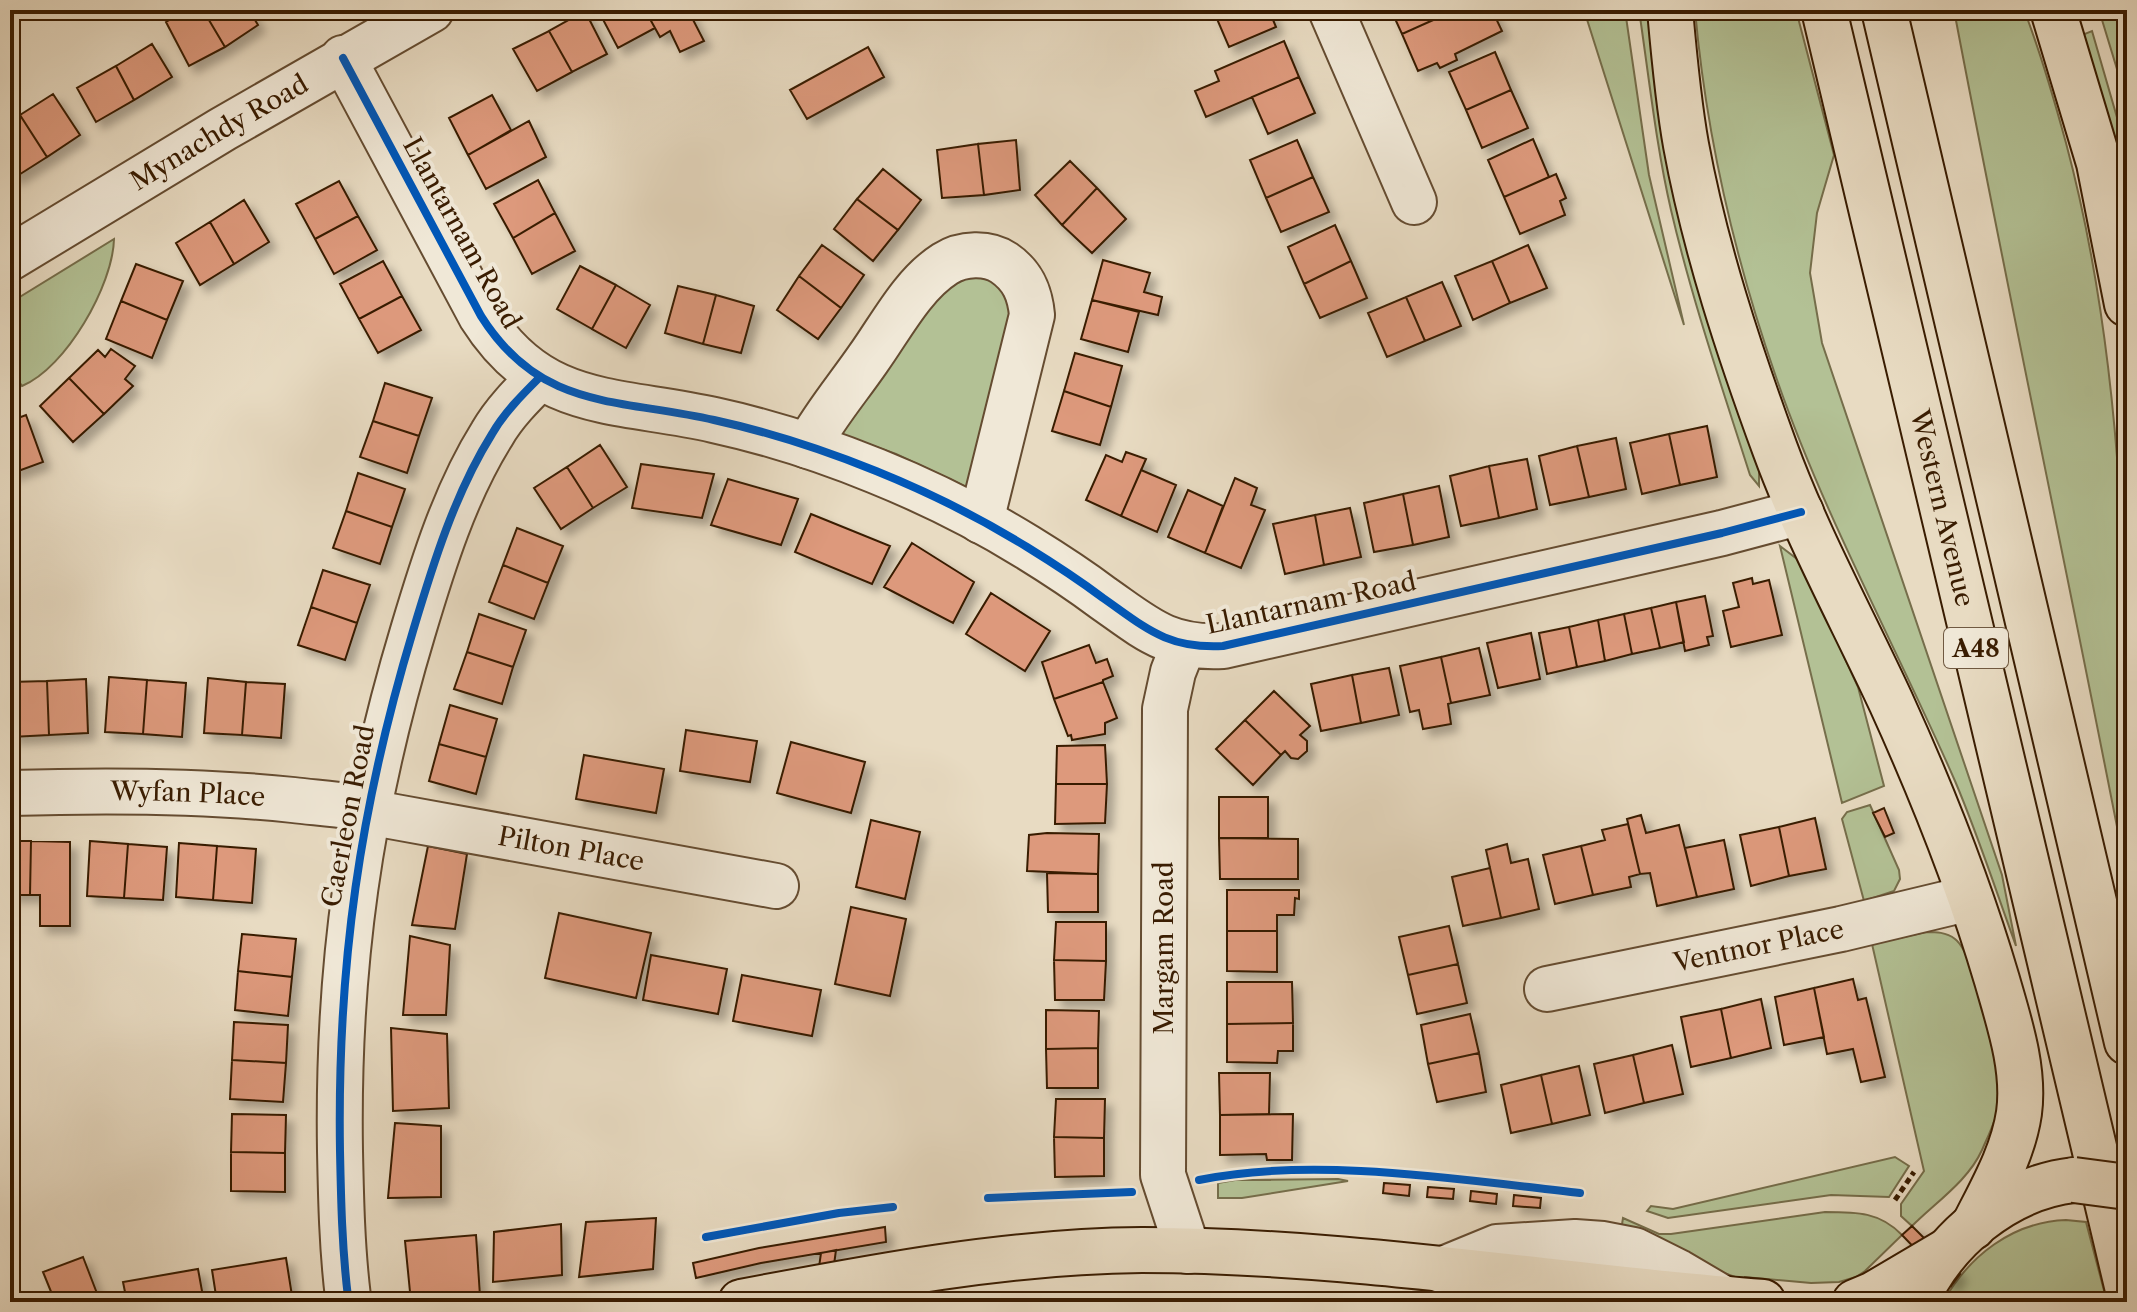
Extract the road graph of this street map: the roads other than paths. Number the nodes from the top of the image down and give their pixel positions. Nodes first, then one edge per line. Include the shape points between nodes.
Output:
1 (431, 10) edge
2 (1331, 10) edge
3 (1670, 10) edge
4 (1824, 10) edge
5 (1884, 10) edge
6 (2053, 10) edge
7 (343, 58) junction
8 (1414, 202) dead end
9 (10, 258) edge
10 (2127, 304) edge
11 (539, 378) junction
12 (808, 446) junction
13 (1801, 512) junction
14 (981, 521) junction
15 (1184, 644) junction
16 (10, 793) edge
17 (367, 809) junction
18 (776, 886) dead end
19 (1970, 898) junction
20 (1547, 989) dead end
21 (2127, 1042) edge
22 (2127, 1187) edge
23 (1960, 1239) junction
24 (1188, 1251) junction
25 (2127, 1286) edge
26 (348, 1297) dead end
27 (1743, 1300) edge
28 (741, 1302) edge
29 (1855, 1302) edge
30 (1916, 1302) edge

1 - 7 street, Mynachdy Road
2 - 8 street
3 - 13 main road via 1686,144 1705,228 1775,450
4 - 25 main road, Western Avenue / A48
5 - 21 main road, A48
6 - 10 main road via 2099,163
7 - 9 street, Mynachdy Road
7 - 11 street, Llantarnam Road via 481,316 497,341
11 - 12 street, Llantarnam Road via 576,395 713,419
11 - 17 street, Caerleon Road via 492,432 454,513 392,701
12 - 14 street, Llantarnam Road via 876,471
12 - 14 street via 932,274 963,256 999,260 1023,282 1032,315
13 - 15 street, Llantarnam Road via 1223,646
13 - 19 main road via 1937,806
14 - 15 street, Llantarnam Road via 1072,576 1135,623
15 - 24 street, Margam Road via 1165,709 1163,1175
16 - 17 street, Wyfan Place via 228,794
17 - 18 street, Pilton Place
17 - 26 street, Caerleon Road via 340,1028 342,1248
19 - 20 street, Ventnor Place
19 - 23 main road via 2003,1001 2020,1084 2019,1114 2007,1154
22 - 23 main road, bridge via 2074,1180 2033,1189
23 - 29 main road
23 - 30 main road via 1926,1279
24 - 27 main road
24 - 28 main road via 1016,1259

